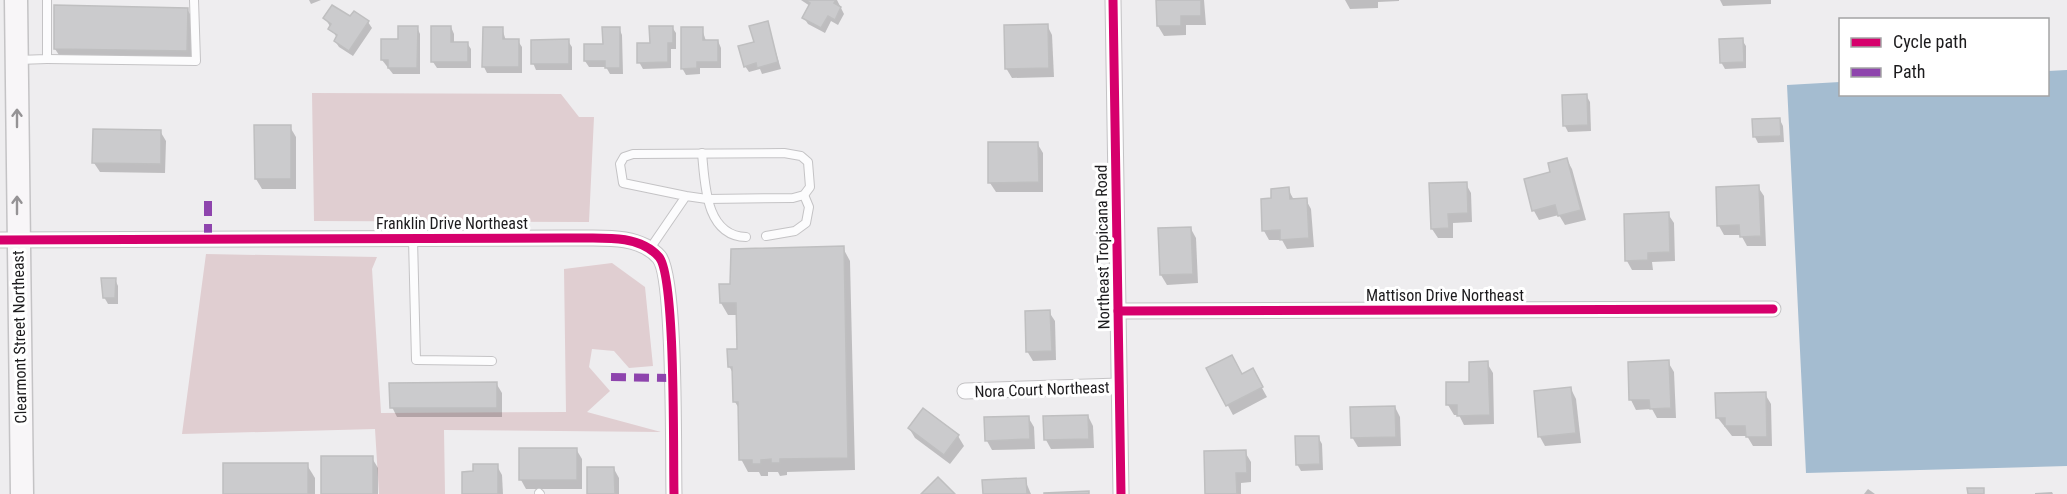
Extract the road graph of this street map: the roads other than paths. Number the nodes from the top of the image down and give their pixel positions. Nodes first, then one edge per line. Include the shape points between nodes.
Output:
1 (16, 0) edge
2 (47, 0) edge
3 (195, 0) edge
4 (1113, 0) edge
5 (47, 59) junction
6 (8, 60) edge
7 (702, 153) junction
8 (804, 195) junction
9 (686, 196) junction
10 (707, 199) junction
11 (766, 236) dead end
12 (746, 237) dead end
13 (413, 238) junction
14 (9, 240) edge
15 (649, 250) junction
16 (1773, 309) dead end
17 (1118, 311) junction
18 (492, 361) dead end
19 (1119, 386) junction
20 (965, 391) dead end
21 (22, 494) edge
22 (674, 494) edge
23 (1121, 494) edge

1 - 6 street, Clearmont Street Northeast
2 - 5 lane
3 - 5 lane via 196,61
4 - 17 street, Northeast Tropicana Road
5 - 6 lane
14 -> 6 street, Clearmont Street Northeast
7 - 8 lane via 801,156 808,162 810,179
7 - 9 lane via 633,154 624,157 620,164 623,183
7 - 10 lane
8 - 10 lane
8 - 11 lane via 809,207 806,223 795,231
9 - 10 lane
9 - 15 lane
10 - 12 lane via 720,228 728,234
13 - 14 street, Franklin Drive Northeast
13 - 15 street, Franklin Drive Northeast via 635,240
13 - 18 lane via 416,360
14 - 21 street, Clearmont Street Northeast
15 - 22 street via 661,258 670,293
16 - 17 street, Mattison Drive Northeast
17 - 19 street, Northeast Tropicana Road
19 - 20 street, Nora Court Northeast
19 - 23 street, Northeast Tropicana Road

